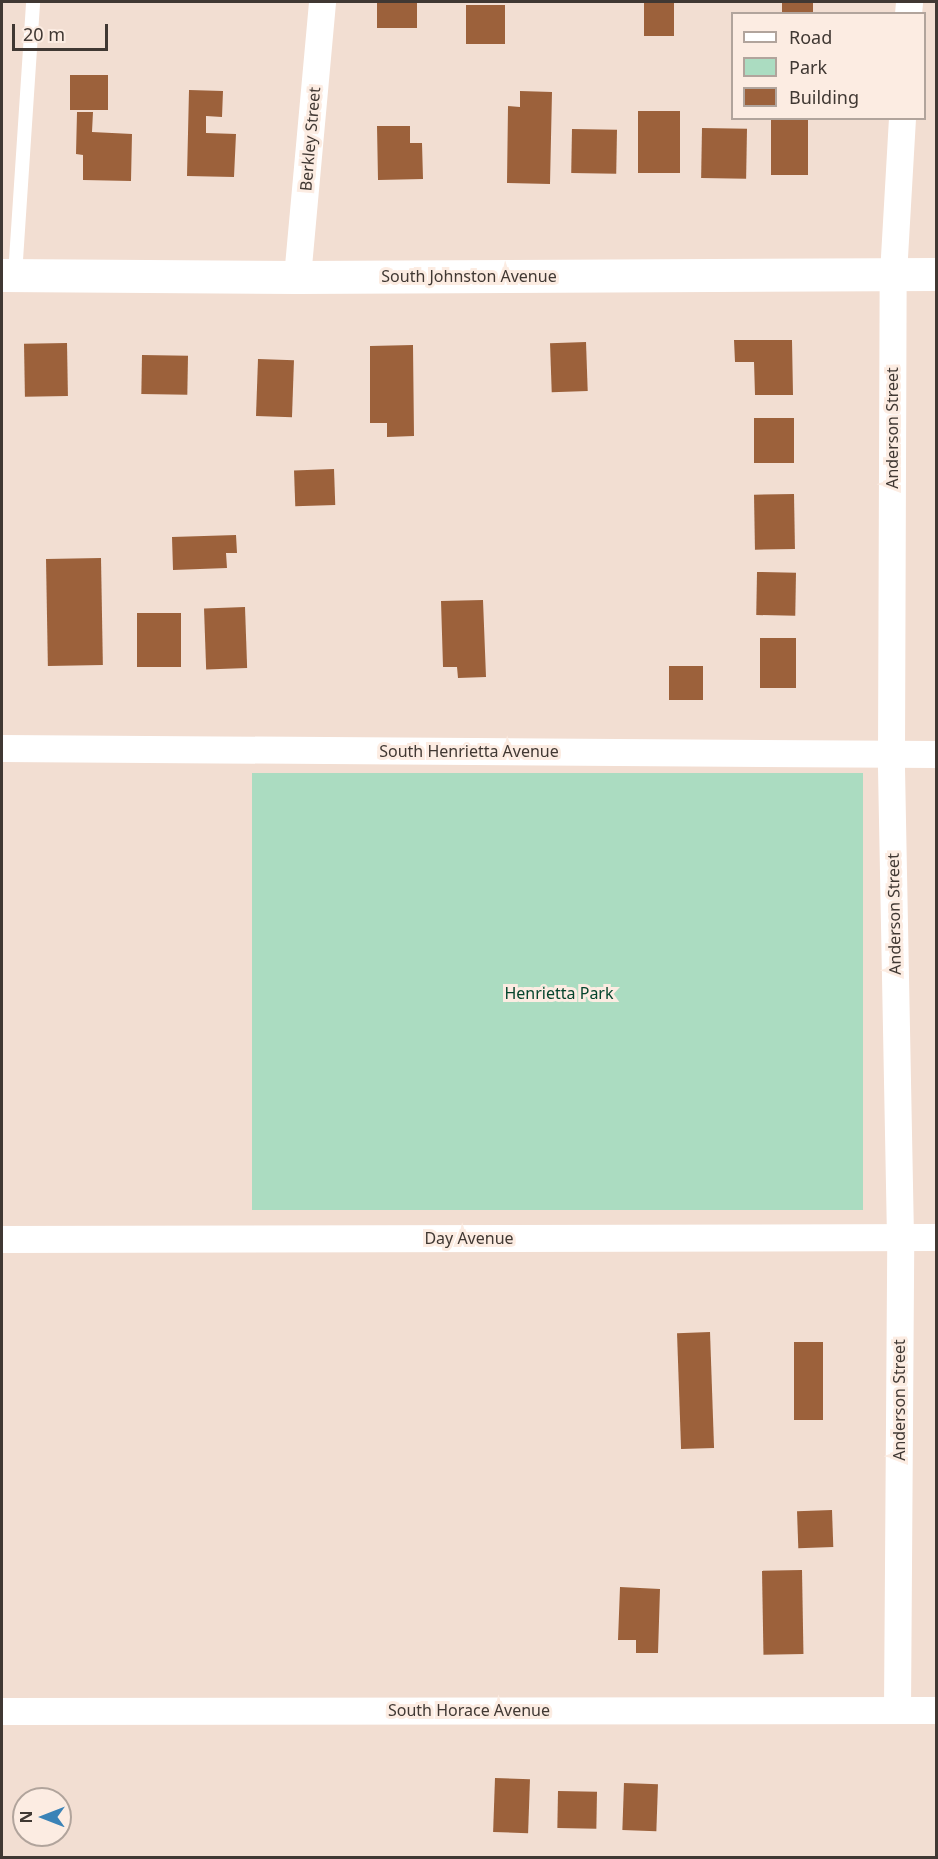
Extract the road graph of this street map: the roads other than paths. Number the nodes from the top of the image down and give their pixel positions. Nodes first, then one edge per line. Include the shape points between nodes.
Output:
1 (33, 2) edge
2 (322, 2) edge
3 (902, 120) edge
4 (893, 274) junction
5 (936, 274) edge
6 (8, 275) edge
7 (297, 277) junction
8 (2, 748) edge
9 (891, 754) junction
10 (936, 754) edge
11 (900, 1237) junction
12 (936, 1237) edge
13 (2, 1239) edge
14 (897, 1709) junction
15 (936, 1710) edge
16 (2, 1711) edge

1 - 6 lane
2 - 7 street, Berkley Street
3 - 4 street, Anderson Street
4 - 5 street, South Johnston Avenue
4 - 7 street, South Johnston Avenue
4 - 9 street, Anderson Street
6 - 7 street, South Johnston Avenue
8 - 9 street, South Henrietta Avenue
9 - 10 street, South Henrietta Avenue
9 - 11 street, Anderson Street
11 - 12 street, Day Avenue
11 - 13 street, Day Avenue
11 - 14 street, Anderson Street
14 - 15 street, South Horace Avenue
14 - 16 street, South Horace Avenue

